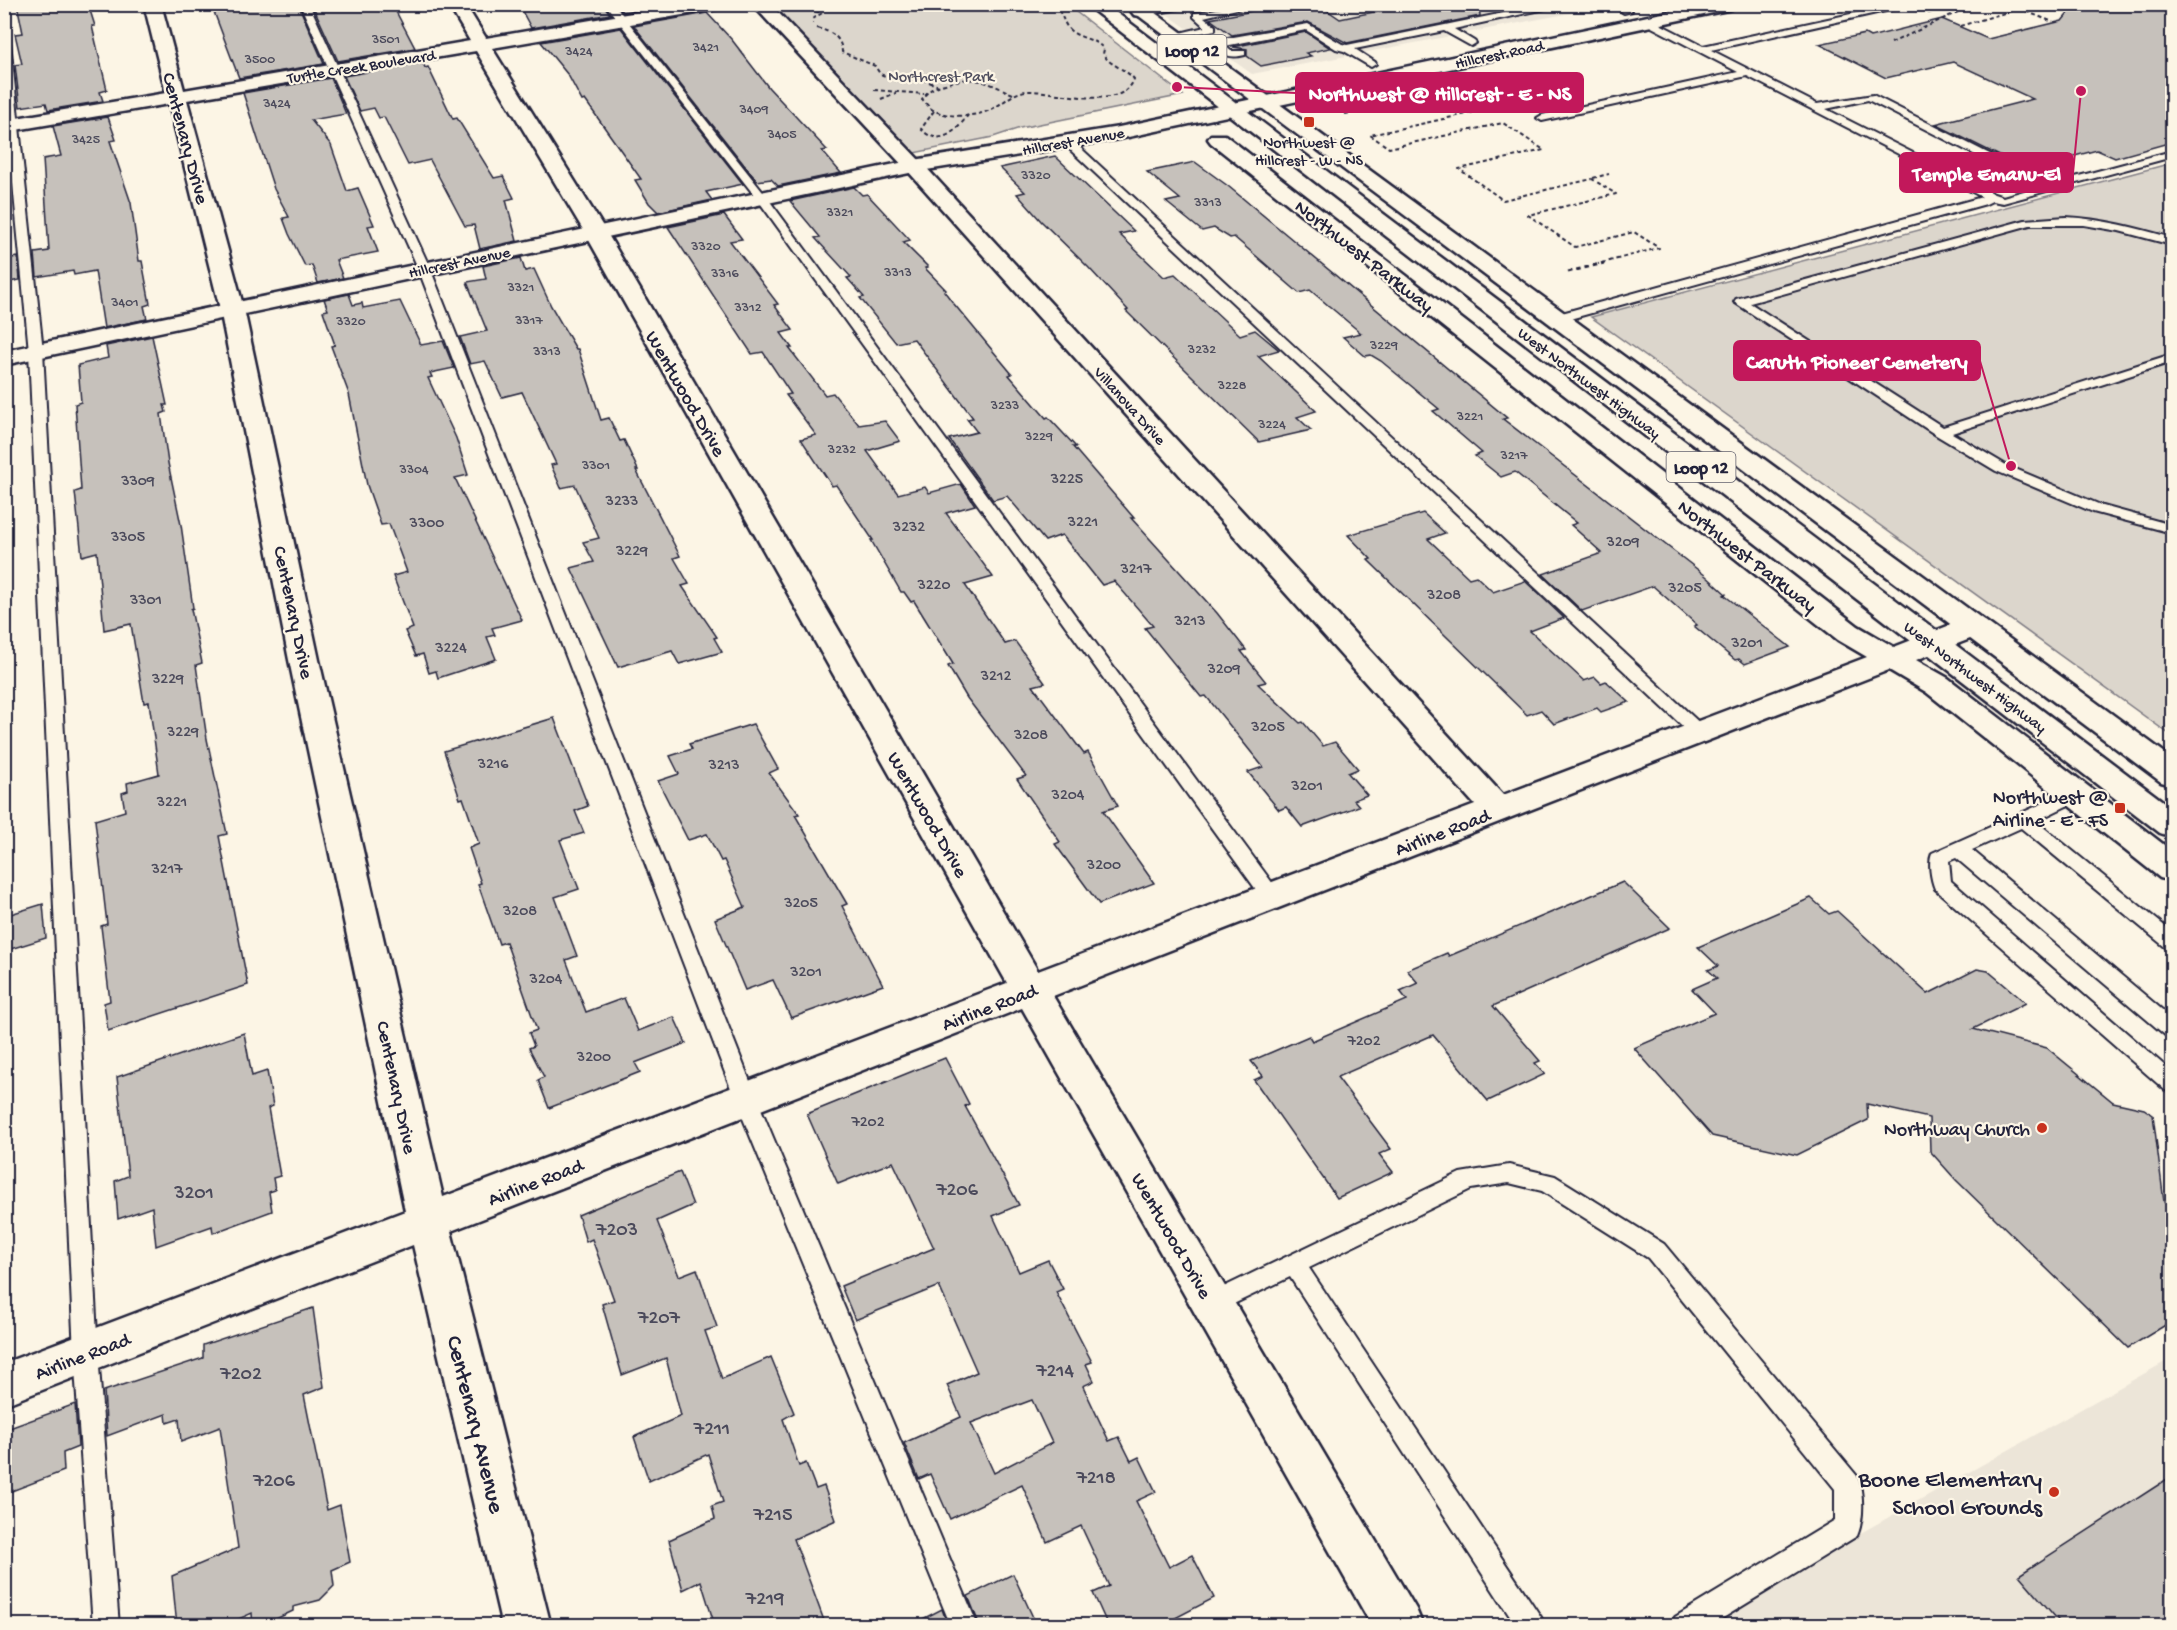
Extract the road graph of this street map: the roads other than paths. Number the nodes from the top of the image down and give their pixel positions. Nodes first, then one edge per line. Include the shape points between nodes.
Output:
1 (152, 4) edge
2 (304, 4) edge
3 (456, 4) edge
4 (609, 4) edge
5 (717, 4) edge
6 (760, 4) edge
7 (1092, 4) edge
8 (1175, 4) edge
9 (1231, 4) edge
10 (1564, 4) edge
11 (1660, 4) edge
12 (1732, 4) edge
13 (1912, 4) edge
14 (1135, 8) edge
15 (1620, 8) edge
16 (622, 21) junction
17 (1649, 22) junction
18 (1445, 28) junction
19 (4, 33) edge
20 (1172, 36) junction
21 (481, 45) junction
22 (1347, 48) junction
23 (1474, 48) junction
24 (1223, 49) junction
25 (1702, 49) junction
26 (1242, 53) dead end
27 (1197, 54) junction
28 (1371, 64) junction
29 (333, 69) junction
30 (1747, 73) junction
31 (176, 96) junction
32 (1229, 97) junction
33 (1262, 102) junction
34 (1815, 108) junction
35 (1140, 109) dead end
36 (1108, 116) dead end
37 (1542, 118) dead end
38 (8, 125) edge
39 (1218, 139) dead end
40 (1067, 141) junction
41 (2172, 154) edge
42 (914, 166) junction
43 (2048, 188) junction
44 (1990, 197) junction
45 (762, 198) junction
46 (596, 233) junction
47 (2172, 242) edge
48 (424, 268) junction
49 (232, 309) junction
50 (1555, 319) junction
51 (36, 351) junction
52 (4, 358) edge
53 (2172, 358) edge
54 (1941, 432) junction
55 (2172, 530) edge
56 (1973, 627) junction
57 (1932, 643) junction
58 (1890, 658) junction
59 (1699, 732) junction
60 (2172, 774) edge
61 (2077, 794) junction
62 (1498, 810) junction
63 (2022, 819) junction
64 (2172, 825) edge
65 (1958, 849) junction
66 (2172, 869) edge
67 (1272, 897) junction
68 (2172, 942) edge
69 (1030, 990) junction
70 (2172, 1029) edge
71 (2172, 1084) edge
72 (747, 1099) junction
73 (428, 1222) junction
74 (1294, 1264) junction
75 (1213, 1303) junction
76 (86, 1354) junction
77 (4, 1384) edge
78 (106, 1626) edge
79 (527, 1626) edge
80 (965, 1626) edge
81 (1400, 1626) edge
82 (1532, 1626) edge
83 (1684, 1626) edge

1 - 31 street, Centenary Drive
2 - 29 lane
3 - 21 street, Wentwood Drive
4 - 16 lane
5 - 16 street, Turtle Creek Boulevard
6 - 42 street, Villanova Drive
7 - 32 street, West Northwest Highway / Loop 12
8 - 14 street
9 - 20 lane via 1236,8 1197,15 1212,28
10 - 18 lane
11 - 15 street, Hillcrest Road
12 - 17 street, Hillcrest Road
13 - 25 lane
14 - 20 street, West Northwest Highway / Loop 12
15 - 17 street
15 - 23 street, Hillcrest Road
16 - 21 street, Turtle Creek Boulevard
16 - 45 lane
17 - 23 street, Hillcrest Road
17 - 25 lane
18 - 22 lane
18 - 23 lane
19 - 38 lane
20 - 27 street, West Northwest Highway / Loop 12
21 - 29 street, Turtle Creek Boulevard
21 - 46 street, Wentwood Drive
22 - 24 lane via 1308,27 1225,41 1220,45
22 - 28 lane
23 - 28 street, Hillcrest Road
23 - 33 street, Hillcrest Road
24 - 26 lane via 1229,54
24 - 27 lane
25 - 30 lane
27 - 32 street, West Northwest Highway / Loop 12
28 - 32 street, Hillcrest Road
29 - 31 street, Turtle Creek Boulevard
29 - 48 lane
30 - 34 lane
30 - 37 lane
31 - 38 street, Turtle Creek Boulevard
31 - 49 street, Centenary Drive
32 - 33 street, Hillcrest Road
32 - 35 street, Hillcrest Avenue
32 - 40 street, Hillcrest Avenue via 1119,133
32 - 57 street, West Northwest Highway / Loop 12
33 - 50 street, West Northwest Highway / Loop 12
34 - 43 lane via 1869,97
34 - 44 lane
36 - 42 street, Hillcrest Avenue
38 - 51 lane
39 - 58 street, Northwest Parkway via 1848,633
40 - 42 street, Hillcrest Avenue
40 - 59 lane
41 - 43 lane
42 - 45 street, Hillcrest Avenue
42 - 62 street, Villanova Drive
43 - 44 lane via 2003,200
44 - 50 lane
45 - 46 street, Hillcrest Avenue
45 - 67 lane
46 - 48 street, Hillcrest Avenue
46 - 69 street, Wentwood Drive
47 - 54 lane via 2093,222 2060,218 2029,222 1740,302
48 - 49 street, Hillcrest Avenue
48 - 72 lane
49 - 51 street, Hillcrest Avenue
49 - 73 street, Centenary Drive via 304,660
50 - 56 street, West Northwest Highway / Loop 12
51 - 52 street, Hillcrest Avenue
51 - 76 lane
53 - 54 lane
54 - 55 lane via 2001,468 2098,509
56 - 57 street, Airline Road
56 - 60 street, West Northwest Highway / Loop 12
57 - 58 street, Airline Road
57 - 64 street, West Northwest Highway / Loop 12
58 - 59 street, Airline Road
58 - 61 street, Northwest Parkway via 1937,685
59 - 62 street, Airline Road
61 - 63 lane
61 - 66 street, Northwest Parkway
62 - 67 street, Airline Road
63 - 65 lane
63 - 68 lane
65 - 70 lane
65 - 71 lane via 1939,858 1942,884
67 - 69 street, Airline Road
69 - 72 street, Airline Road
69 - 75 street, Wentwood Drive
72 - 73 street, Airline Road
72 - 80 lane
73 - 76 street, Airline Road
73 - 79 street, Centenary Avenue
74 - 75 lane
74 - 82 lane
74 - 83 lane via 1468,1180 1509,1174 1547,1184 1656,1251 1848,1485 1848,1527
75 - 81 street, Wentwood Drive
76 - 77 street, Airline Road
76 - 78 lane

